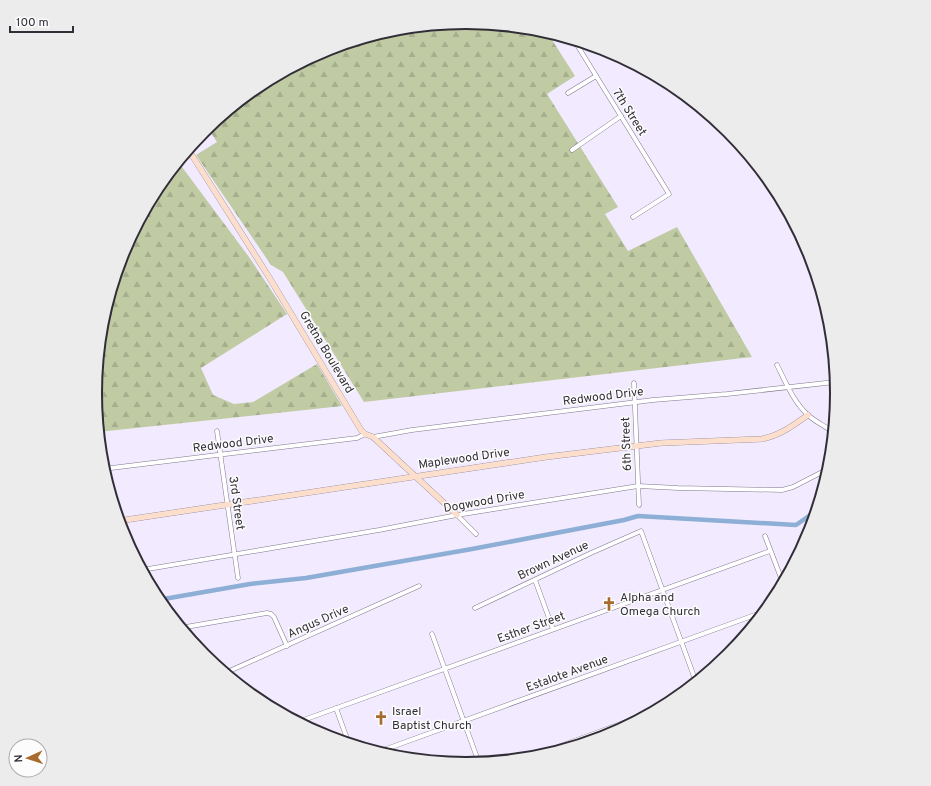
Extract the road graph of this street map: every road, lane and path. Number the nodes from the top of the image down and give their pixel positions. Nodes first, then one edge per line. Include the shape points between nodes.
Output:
1 (578, 46) edge
2 (596, 76) junction
3 (568, 93) dead end
4 (621, 116) junction
5 (572, 150) dead end
6 (191, 154) edge
7 (633, 217) dead end
8 (777, 365) dead end
9 (634, 383) dead end
10 (830, 383) edge
11 (788, 387) junction
12 (635, 402) junction
13 (808, 415) junction
14 (828, 428) edge
15 (216, 431) dead end
16 (366, 434) junction
17 (373, 437) junction
18 (636, 446) junction
19 (220, 455) junction
20 (109, 468) edge
21 (821, 473) edge
22 (416, 476) junction
23 (638, 486) junction
24 (228, 505) junction
25 (639, 505) dead end
26 (457, 515) junction
27 (125, 520) edge
28 (476, 534) dead end
29 (765, 536) dead end
30 (770, 551) junction
31 (235, 554) junction
32 (147, 569) edge
33 (780, 576) edge
34 (238, 578) dead end
35 (535, 580) junction
36 (418, 586) dead end
37 (662, 589) junction
38 (475, 608) dead end
39 (754, 615) edge
40 (187, 627) edge
41 (553, 630) junction
42 (432, 634) dead end
43 (681, 642) junction
44 (287, 646) junction
45 (445, 669) junction
46 (230, 671) edge
47 (694, 677) edge
48 (336, 708) junction
49 (305, 719) edge
50 (464, 721) junction
51 (590, 735) edge
52 (347, 737) edge
53 (579, 739) edge
54 (387, 749) edge
55 (477, 757) edge

1 - 2 street, 7th Street
2 - 3 street
2 - 4 street, 7th Street
4 - 5 street
4 - 7 street, 7th Street via 669,194
6 - 16 street, Gretna Boulevard via 357,424
8 - 11 street
9 - 12 street, 6th Street
10 - 11 street, Redwood Drive
11 - 12 street, Redwood Drive
11 - 13 street
12 - 17 street, Redwood Drive
12 - 18 street, 6th Street
13 - 14 street
13 - 18 street, Maplewood Drive via 783,432 762,439
15 - 19 street, 3rd Street
16 - 17 street, Gretna Boulevard
16 - 19 street, Redwood Drive via 357,438
17 - 22 street, Gretna Boulevard
18 - 22 street, Maplewood Drive
18 - 23 street, 6th Street
19 - 20 street, Redwood Drive
19 - 24 street, 3rd Street
21 - 23 street, Dogwood Drive via 782,490
22 - 24 street, Maplewood Drive
22 - 26 street, Gretna Boulevard
23 - 25 street, 6th Street
23 - 26 street, Dogwood Drive
24 - 27 street, Maplewood Drive
24 - 31 street, 3rd Street
26 - 28 street, Gretna Boulevard
26 - 31 street, Dogwood Drive
29 - 30 street
30 - 33 street
30 - 37 street, Esther Street
31 - 32 street, Dogwood Drive
31 - 34 street, 3rd Street
35 - 37 street, Brown Avenue via 641,531
35 - 38 street, Brown Avenue
35 - 41 street
36 - 44 street, Angus Drive
37 - 41 street, Esther Street
37 - 43 street
39 - 43 street, Estalote Avenue
40 - 44 street via 267,613 274,617
41 - 45 street, Esther Street
42 - 45 street
43 - 47 street
43 - 50 street, Estalote Avenue
44 - 46 street, Angus Drive
45 - 48 street, Esther Street
45 - 50 street
48 - 49 street, Esther Street
48 - 52 street
50 - 54 street, Estalote Avenue
50 - 55 street
51 - 53 street

